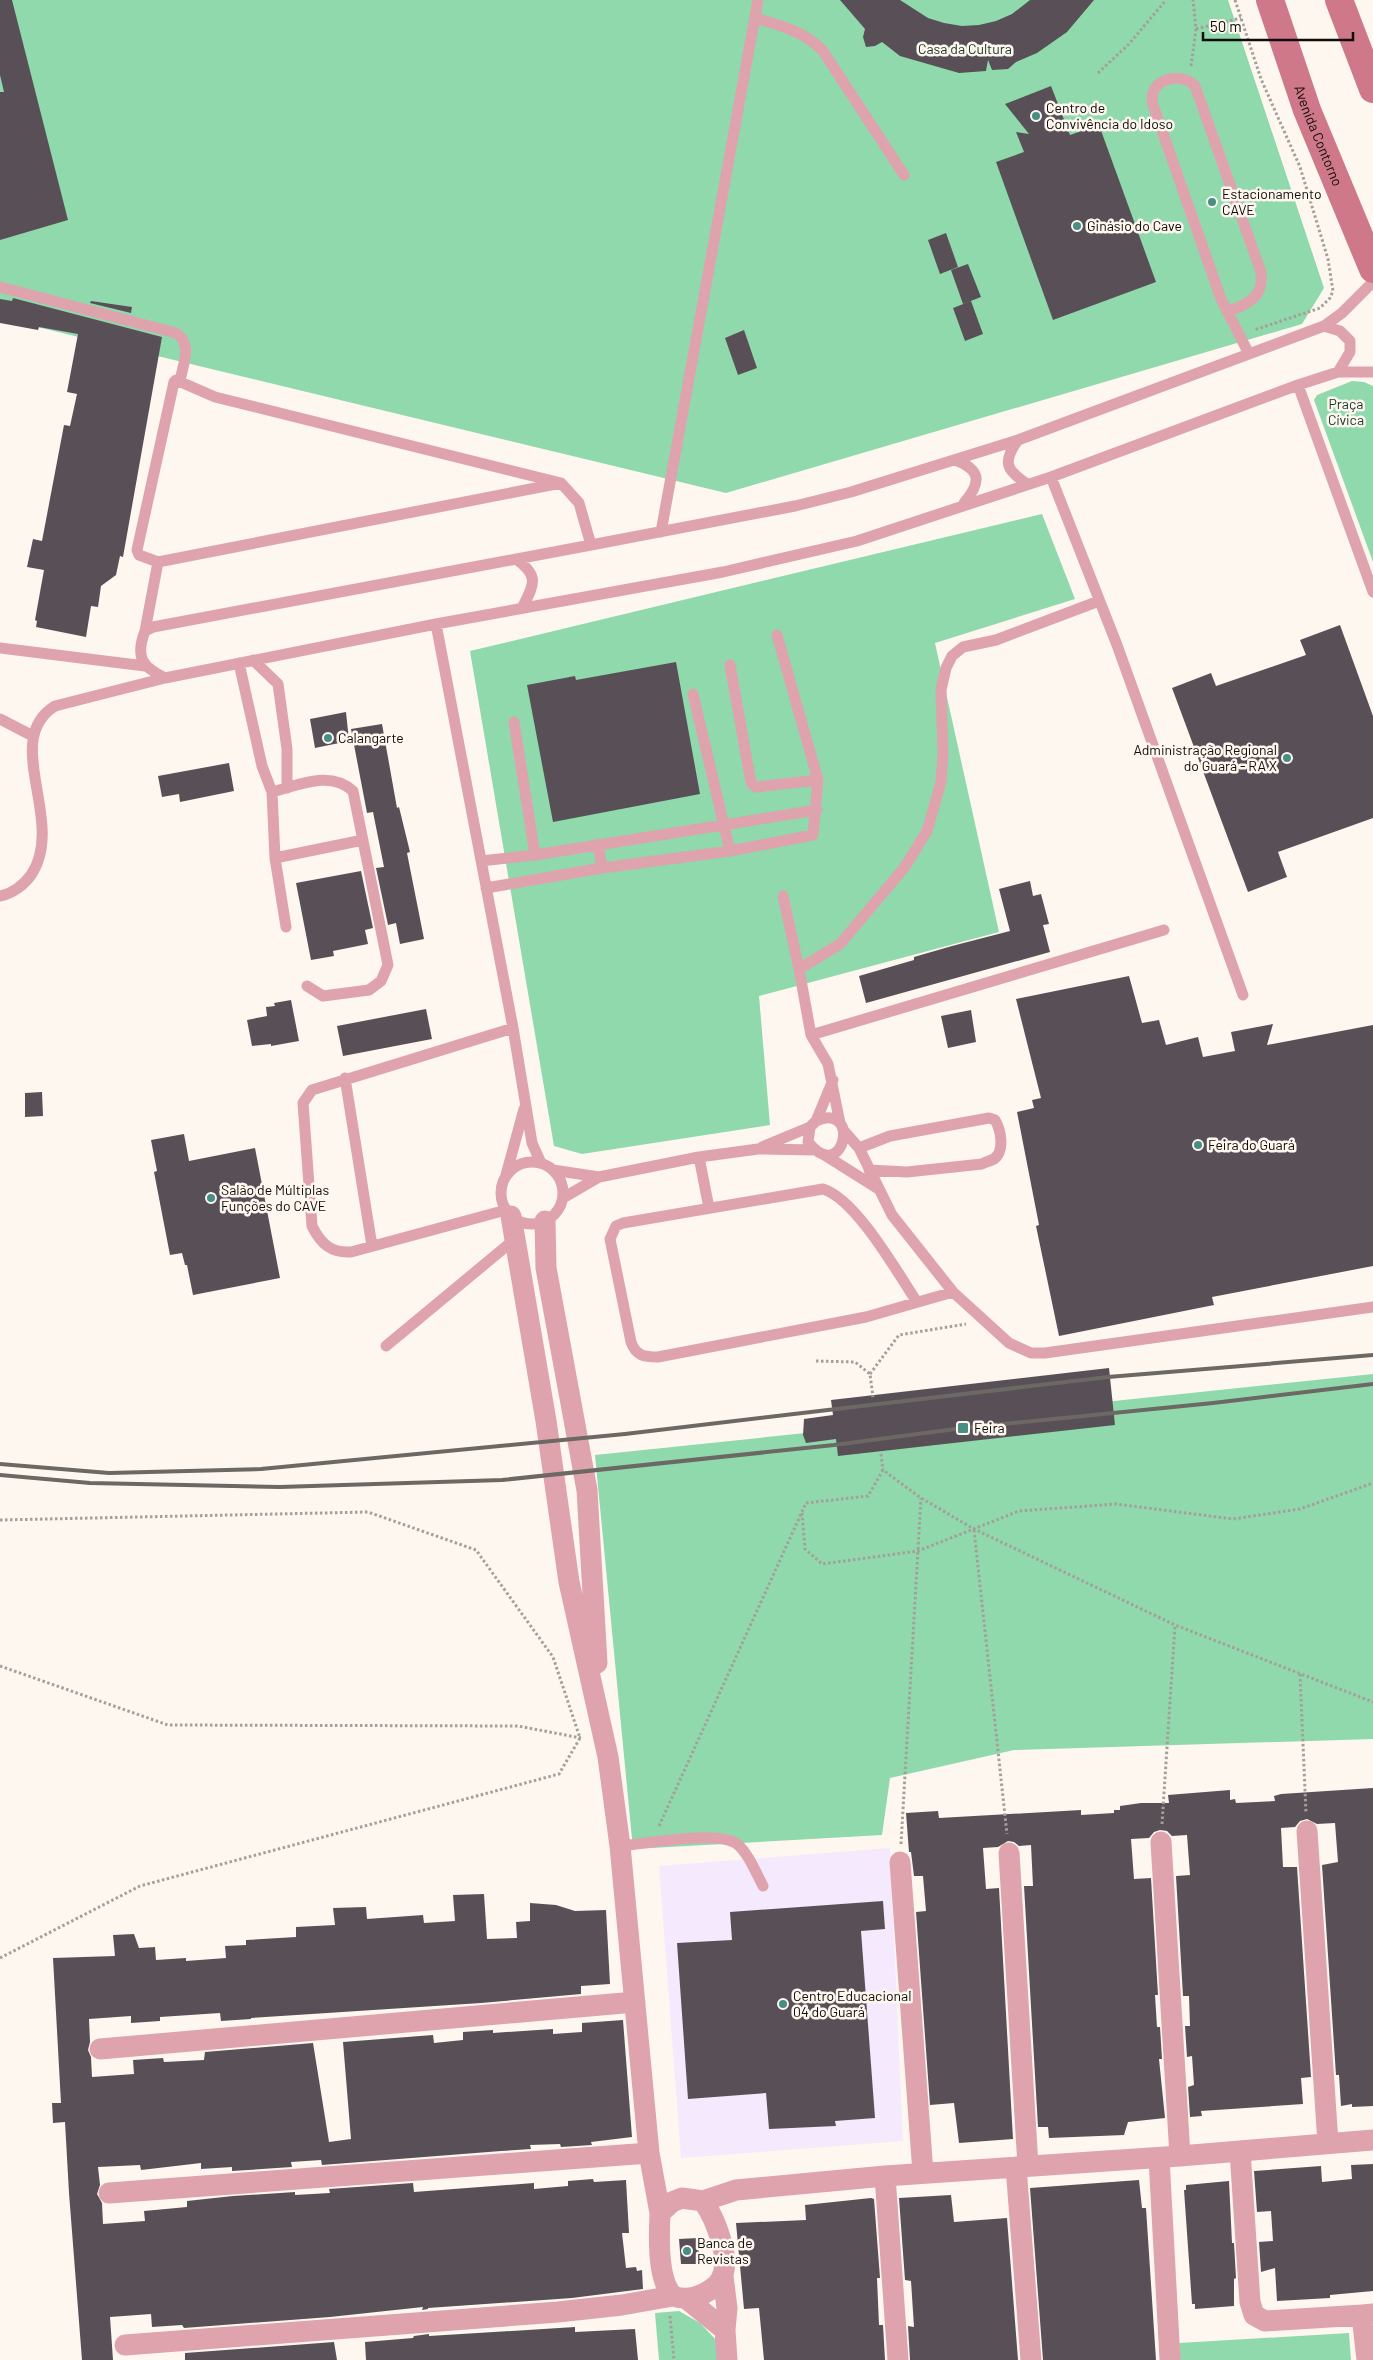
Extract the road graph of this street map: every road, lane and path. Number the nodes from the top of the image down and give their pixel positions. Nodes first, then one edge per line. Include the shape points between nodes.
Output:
1 (758, 0) edge
2 (1166, 0) edge
3 (1193, 0) edge
4 (1235, 0) edge
5 (1270, 0) edge
6 (1340, 0) edge
7 (755, 18) junction
8 (1241, 18) junction
9 (1196, 29) junction
10 (1098, 73) dead end
11 (1190, 80) junction
12 (1373, 89) edge
13 (904, 175) dead end
14 (1373, 269) edge
15 (1373, 282) edge
16 (0, 287) edge
17 (1227, 312) junction
18 (1324, 326) junction
19 (1239, 335) junction
20 (1250, 354) junction
21 (1338, 372) junction
22 (1373, 372) edge
23 (180, 381) junction
24 (1298, 385) junction
25 (1018, 440) junction
26 (955, 460) junction
27 (1051, 476) junction
28 (561, 483) junction
29 (1027, 484) junction
30 (963, 504) junction
31 (661, 532) junction
32 (591, 546) junction
33 (516, 559) junction
34 (158, 562) junction
35 (1373, 592) edge
36 (1099, 601) junction
37 (522, 608) junction
38 (436, 624) junction
39 (145, 631) junction
40 (777, 635) dead end
41 (0, 648) edge
42 (253, 660) junction
43 (240, 663) junction
44 (145, 666) junction
45 (730, 666) dead end
46 (166, 678) junction
47 (694, 694) dead end
48 (0, 719) edge
49 (514, 722) dead end
50 (29, 734) junction
51 (818, 780) junction
52 (287, 788) junction
53 (272, 792) junction
54 (817, 810) junction
55 (724, 825) junction
56 (363, 840) junction
57 (598, 844) junction
58 (730, 851) junction
59 (535, 855) junction
60 (275, 858) junction
61 (481, 861) junction
62 (602, 868) junction
63 (486, 888) junction
64 (0, 896) edge
65 (783, 896) dead end
66 (286, 926) dead end
67 (1164, 930) dead end
68 (799, 969) junction
69 (307, 986) dead end
70 (1243, 995) dead end
71 (512, 1028) junction
72 (811, 1036) junction
73 (345, 1078) junction
74 (833, 1080) junction
75 (526, 1105) junction
76 (813, 1124) junction
77 (842, 1127) junction
78 (859, 1148) junction
79 (758, 1149) junction
80 (819, 1152) junction
81 (699, 1157) junction
82 (541, 1163) junction
83 (553, 1170) junction
84 (869, 1170) junction
85 (506, 1176) junction
86 (599, 1177) junction
87 (877, 1188) junction
88 (563, 1198) junction
89 (709, 1208) junction
90 (508, 1213) junction
91 (545, 1221) junction
92 (515, 1239) junction
93 (372, 1246) junction
94 (953, 1292) junction
95 (917, 1302) junction
96 (1373, 1307) edge
97 (984, 1321) junction
98 (386, 1346) dead end
99 (816, 1360) dead end
100 (870, 1374) junction
101 (873, 1397) dead end
102 (881, 1454) dead end
103 (883, 1470) junction
104 (1373, 1483) edge
105 (921, 1498) junction
106 (802, 1512) junction
107 (0, 1520) edge
108 (974, 1529) junction
109 (918, 1551) junction
110 (1175, 1625) junction
111 (0, 1666) edge
112 (1300, 1674) junction
113 (1373, 1702) edge
114 (600, 1718) junction
115 (580, 1738) junction
116 (1307, 1831) joint
117 (1161, 1842) joint
118 (652, 1843) junction
119 (620, 1846) junction
120 (1009, 1852) joint
121 (900, 1862) joint
122 (763, 1886) dead end
123 (0, 1958) edge
124 (636, 2002) junction
125 (100, 2050) dead end
126 (1373, 2140) edge
127 (1328, 2143) junction
128 (1240, 2151) junction
129 (649, 2153) junction
130 (1180, 2156) junction
131 (1159, 2158) junction
132 (1022, 2167) junction
133 (923, 2172) junction
134 (884, 2176) junction
135 (109, 2193) dead end
136 (704, 2201) junction
137 (660, 2213) junction
138 (723, 2276) junction
139 (676, 2298) junction
140 (1368, 2314) edge
141 (724, 2330) junction
142 (125, 2345) dead end
143 (674, 2360) edge
144 (727, 2360) edge
145 (898, 2360) edge
146 (1031, 2360) edge
147 (1170, 2360) edge
148 (1367, 2360) edge

1 - 7 lane
2 - 10 path via 1129,44
3 - 9 path
4 - 8 path
5 - 14 main road, Avenida Contorno via 1306,110
6 - 12 main road
7 - 13 lane via 814,40
7 - 31 lane
8 - 9 path
8 - 19 path via 1261,79 1300,167 1328,259 1333,291 1320,308
9 - 11 path
11 - 17 lane via 1200,96 1262,272 1263,283 1252,300
11 - 17 lane via 1167,79 1157,86 1151,99
15 - 18 lane
16 - 23 lane via 176,333 187,346
17 - 19 lane
18 - 20 lane
18 - 21 lane via 1340,331 1350,342 1350,352
19 - 20 lane
20 - 25 lane
21 - 22 lane
21 - 24 lane
23 - 28 lane via 215,398
23 - 34 lane via 174,382 137,550 139,555
24 - 27 lane
24 - 35 lane
25 - 26 lane
25 - 29 lane via 1010,450 1010,470
26 - 30 lane via 972,469 976,477 974,492
26 - 31 lane via 795,506
27 - 29 lane
27 - 36 lane
28 - 32 lane via 579,503
28 - 34 lane
29 - 30 lane
30 - 37 lane via 857,541 723,572
31 - 32 lane
32 - 33 lane
33 - 37 lane via 533,575 533,584
33 - 39 lane
34 - 39 lane
36 - 68 lane via 996,640 963,647 952,656 941,690 941,782 926,832 904,868 840,944
36 - 70 lane
37 - 38 lane
38 - 42 lane
38 - 61 lane
39 - 44 lane via 140,651
40 - 51 lane
41 - 44 lane
42 - 43 lane
42 - 52 lane via 278,684 287,749
43 - 46 lane
43 - 53 lane via 262,766
44 - 46 lane
45 - 51 lane via 751,783 756,787
46 - 50 lane via 55,706 43,712
47 - 55 lane
48 - 50 lane
49 - 59 lane
50 - 64 lane via 27,749 42,831 42,849 36,868 26,883 6,896
51 - 54 lane
52 - 53 lane
52 - 56 lane via 325,779 347,785 353,791
53 - 60 lane
54 - 55 lane
54 - 58 lane via 813,835
55 - 57 lane
55 - 58 lane
56 - 60 lane
56 - 69 lane via 388,965 381,980 370,990 323,996
57 - 59 lane
57 - 62 lane
58 - 62 lane
59 - 61 lane
60 - 66 lane
61 - 63 lane
62 - 63 lane
63 - 71 lane
65 - 68 lane
67 - 72 lane
68 - 72 lane
71 - 73 lane
71 - 75 lane
72 - 74 lane via 828,1064
73 - 93 lane
73 - 93 lane via 312,1090 303,1103 312,1226 319,1241 339,1252
74 - 76 lane
74 - 77 lane
75 - 82 lane via 532,1143
75 - 85 lane
76 - 77 lane via 823,1118 832,1119
76 - 79 lane
76 - 80 lane via 808,1142
77 - 78 lane
77 - 80 lane via 845,1139 840,1150 832,1154
78 - 84 lane
78 - 84 lane via 890,1136 988,1118 995,1120 998,1126 1001,1145 998,1154 982,1164 907,1172
79 - 80 lane
79 - 81 lane
80 - 87 lane
81 - 86 lane
81 - 89 lane
82 - 83 lane
82 - 85 lane via 515,1166
83 - 86 lane
83 - 88 lane via 562,1184
84 - 87 lane
85 - 90 lane via 501,1193
86 - 88 lane
87 - 94 lane via 892,1215
88 - 91 lane via 557,1212
89 - 95 lane via 814,1189 829,1190 855,1212
89 - 95 lane via 623,1224 612,1232 610,1239 631,1342 640,1356 677,1354 866,1317
90 - 91 lane via 522,1222 534,1224
90 - 92 street
90 - 93 lane
91 - 114 street via 546,1268 587,1490
92 - 98 lane
92 - 114 street via 546,1421 568,1582
94 - 95 lane
94 - 97 lane
96 - 97 lane via 1045,1353 1020,1349
97 - 100 path via 899,1335
99 - 100 path via 855,1362
100 - 101 path
102 - 103 path
103 - 105 path
103 - 106 path via 868,1496 806,1503
104 - 108 path via 1300,1509 1233,1519 1116,1504 1019,1511
105 - 108 path
105 - 109 path
106 - 109 path via 805,1549 822,1564
106 - 118 path
107 - 115 path via 368,1512 476,1550 554,1657
108 - 109 path
108 - 110 path
108 - 120 path
109 - 121 path
110 - 112 path
110 - 117 path
111 - 115 path via 168,1725 518,1726
112 - 113 path
112 - 116 path
114 - 119 street
115 - 123 path via 559,1774 140,1886
116 - 127 street
117 - 130 street
118 - 119 lane
118 - 122 lane via 706,1837 731,1841 743,1851
119 - 124 street
120 - 132 street
121 - 133 street
124 - 125 street
124 - 129 street
126 - 127 street
127 - 128 street
128 - 130 street
128 - 140 street via 1250,2302 1254,2315 1265,2321
129 - 135 street
129 - 137 street
130 - 131 street
131 - 132 street
131 - 147 street
132 - 133 street
132 - 146 street
133 - 134 street
134 - 136 street via 736,2190
134 - 145 street
136 - 137 street via 682,2198
136 - 138 street via 719,2230
137 - 139 street via 664,2283
138 - 139 street via 708,2292
138 - 141 street via 727,2308
139 - 141 street
139 - 142 street via 558,2312
139 - 143 path
140 - 148 street
141 - 144 street

